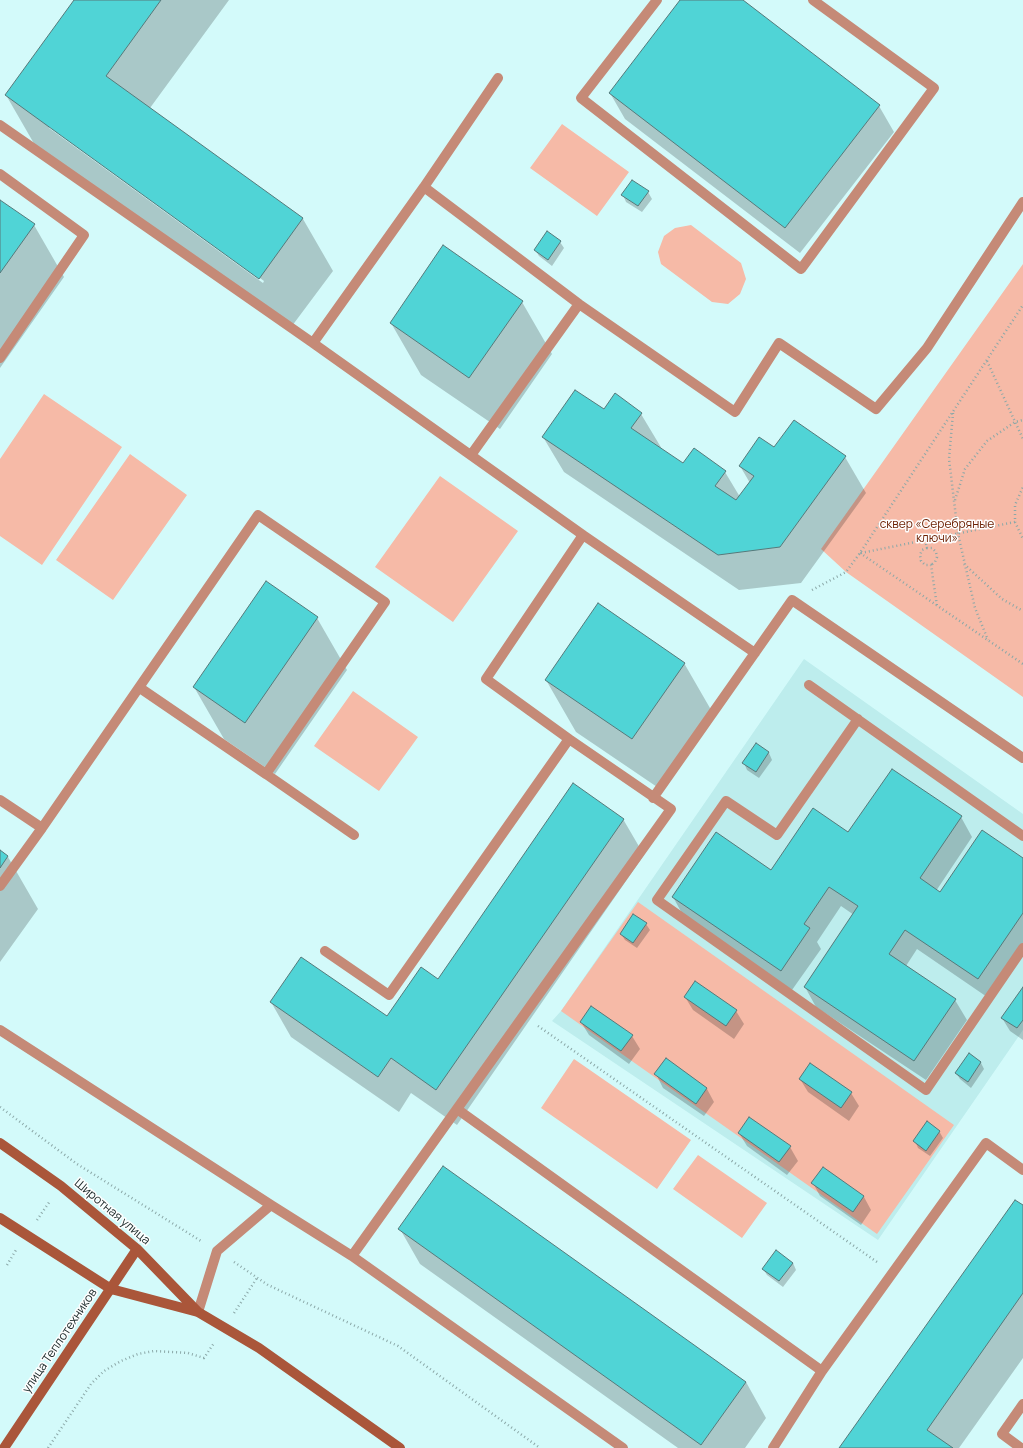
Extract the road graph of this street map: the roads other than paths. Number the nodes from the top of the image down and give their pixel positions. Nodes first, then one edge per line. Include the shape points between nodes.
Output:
1 (657, 0) edge
2 (813, 0) edge
3 (498, 78) dead end
4 (0, 125) edge
5 (0, 174) edge
6 (424, 187) junction
7 (1023, 202) edge
8 (579, 304) junction
9 (313, 343) junction
10 (0, 358) edge
11 (471, 455) junction
12 (583, 535) junction
13 (755, 653) junction
14 (809, 685) dead end
15 (140, 688) junction
16 (858, 719) junction
17 (569, 739) junction
18 (1023, 758) edge
19 (266, 774) junction
20 (654, 798) junction
21 (0, 800) edge
22 (42, 828) junction
23 (354, 835) dead end
24 (1023, 836) edge
25 (0, 886) edge
26 (1023, 948) edge
27 (325, 951) dead end
28 (0, 1030) edge
29 (456, 1109) junction
30 (0, 1143) edge
31 (1023, 1170) edge
32 (271, 1204) junction
33 (0, 1218) edge
34 (137, 1249) junction
35 (352, 1256) junction
36 (111, 1288) junction
37 (198, 1312) junction
38 (822, 1371) junction
39 (1023, 1404) edge
40 (4, 1448) edge
41 (400, 1448) edge
42 (623, 1448) edge
43 (773, 1448) edge
44 (1021, 1448) edge

1 - 2 lane via 581,98 801,270 934,88
3 - 6 lane
4 - 9 lane
5 - 10 lane via 84,235
6 - 8 lane
6 - 9 lane
7 - 8 lane via 927,348 876,409 779,343 734,412
8 - 11 lane
9 - 11 lane
11 - 12 lane
12 - 13 lane
12 - 17 lane via 486,679
13 - 18 lane via 792,600
13 - 20 lane
14 - 16 lane
15 - 19 lane
15 - 19 lane via 258,515 265,519 385,602
15 - 22 lane
16 - 24 lane
16 - 26 lane via 776,835 726,801 657,900 926,1090
17 - 20 lane
17 - 27 lane via 389,995
19 - 23 lane
20 - 29 lane via 670,809
21 - 22 lane
22 - 25 lane
28 - 32 lane
29 - 35 lane
29 - 38 lane
30 - 34 main road, Широтная улица via 61,1186
31 - 38 lane via 986,1143
32 - 35 lane
32 - 37 lane via 217,1251
33 - 36 main road, Широтная улица
34 - 36 main road, улица Теплотехников
34 - 37 main road, Широтная улица
35 - 42 lane
36 - 37 main road, Широтная улица
36 - 40 main road, улица Теплотехников
37 - 41 main road, Широтная улица via 259,1348
38 - 43 lane
39 - 44 lane via 1002,1434

